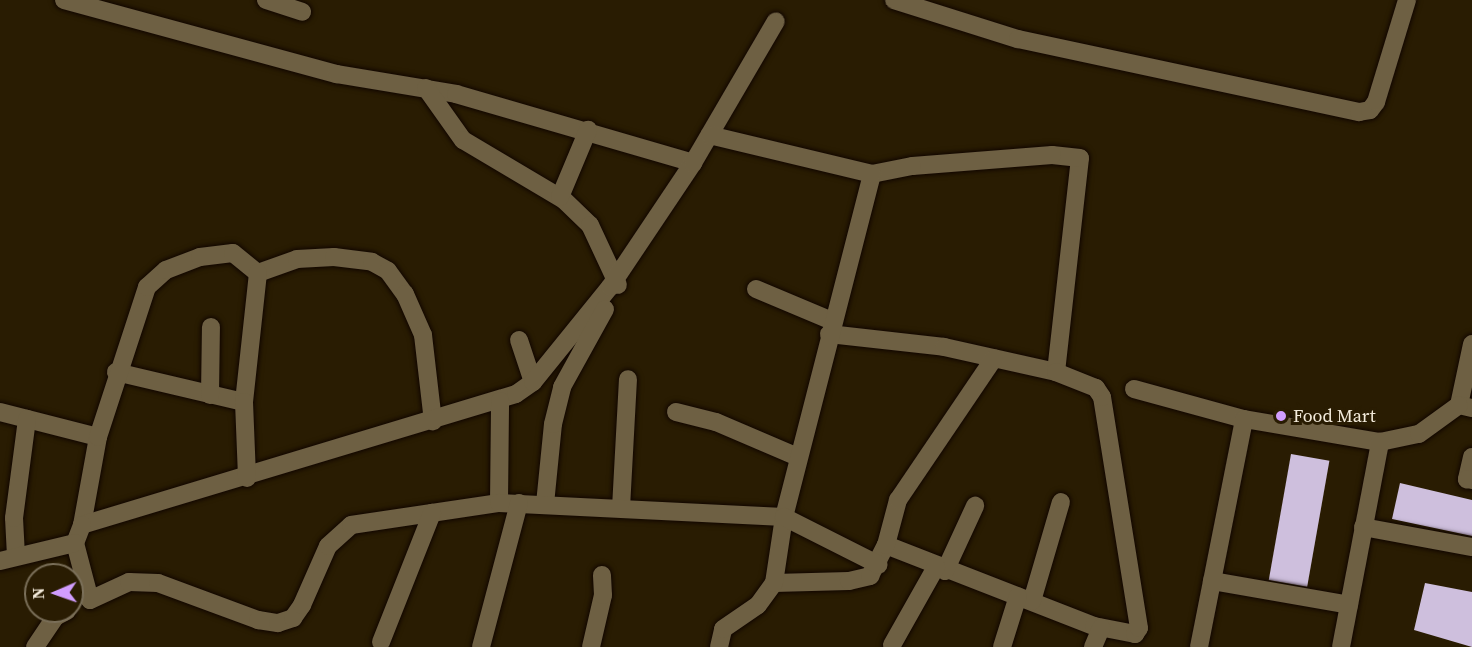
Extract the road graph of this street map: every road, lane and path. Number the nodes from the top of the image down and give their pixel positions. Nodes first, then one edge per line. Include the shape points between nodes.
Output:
1 (64, 0) edge
2 (266, 0) edge
3 (894, 0) edge
4 (1407, 0) edge
5 (302, 12) dead end
6 (776, 21) dead end
7 (426, 88) junction
8 (588, 130) junction
9 (710, 135) junction
10 (693, 163) junction
11 (872, 174) junction
12 (560, 197) junction
13 (258, 273) junction
14 (615, 279) junction
15 (756, 289) dead end
16 (211, 327) dead end
17 (830, 327) junction
18 (519, 340) dead end
19 (1472, 344) edge
20 (994, 358) junction
21 (116, 372) junction
22 (1056, 372) junction
23 (628, 379) dead end
24 (533, 382) junction
25 (1134, 389) dead end
26 (210, 395) junction
27 (244, 402) junction
28 (501, 402) junction
29 (1465, 406) edge
30 (0, 412) edge
31 (676, 412) dead end
32 (1244, 418) junction
33 (27, 419) junction
34 (433, 421) junction
35 (98, 437) junction
36 (1380, 442) junction
37 (798, 456) junction
38 (1472, 457) edge
39 (247, 478) junction
40 (1472, 480) edge
41 (1061, 502) dead end
42 (499, 503) junction
43 (519, 503) junction
44 (545, 504) junction
45 (975, 506) dead end
46 (621, 508) junction
47 (432, 513) junction
48 (784, 517) junction
49 (82, 525) junction
50 (1364, 527) junction
51 (75, 543) junction
52 (886, 545) junction
53 (1472, 547) edge
54 (8, 559) edge
55 (879, 565) junction
56 (940, 569) junction
57 (602, 574) dead end
58 (1212, 581) junction
59 (774, 583) junction
60 (1024, 599) junction
61 (90, 600) junction
62 (84, 603) edge
63 (1349, 605) junction
64 (51, 623) edge
65 (1101, 628) junction
66 (381, 642) dead end
67 (892, 645) dead end
68 (35, 647) edge
69 (481, 647) edge
70 (591, 647) edge
71 (719, 647) edge
72 (1002, 647) edge
73 (1093, 647) edge
74 (1199, 647) edge
75 (1341, 647) edge

1 - 7 street via 337,74
2 - 5 street
3 - 4 street via 1018,39 1359,112 1370,110 1376,102
6 - 9 street
7 - 8 street
7 - 12 street via 463,140
8 - 10 street
8 - 12 street
9 - 10 street
9 - 11 street
10 - 14 street
11 - 17 street
11 - 22 street via 912,166 1052,155 1080,158
12 - 14 street via 590,225
13 - 21 street via 233,253 200,257 156,277 138,306
13 - 27 street
13 - 34 street via 297,259 334,256 372,262 388,271 405,294 423,335
14 - 24 street
14 - 44 street via 619,286 562,387
15 - 17 street
16 - 26 street
17 - 20 street
17 - 37 street
18 - 24 street
19 - 29 street
20 - 22 street
20 - 52 street via 898,500
21 - 26 street
21 - 35 street
22 - 65 street via 1096,388 1102,397 1139,628 1128,636
23 - 46 street
24 - 28 street
25 - 32 street
26 - 27 street
27 - 39 street
28 - 34 street
28 - 42 street
29 - 36 street via 1419,434
30 - 33 street
31 - 37 street via 716,422
32 - 36 street
32 - 58 street
33 - 35 street
33 - 54 street
34 - 39 street
35 - 49 street
36 - 50 street
37 - 48 street
38 - 40 street via 1467,479
39 - 49 street
41 - 60 street
42 - 43 street
42 - 47 street
43 - 44 street
43 - 69 street
44 - 46 street
45 - 56 street
46 - 48 street
47 - 61 street via 351,525 338,532 302,605 293,618 278,623 258,620 158,583 129,582
47 - 66 street
48 - 55 street
48 - 59 street
49 - 51 street
50 - 53 street
50 - 63 street
51 - 54 street
51 - 61 street
52 - 55 street
52 - 56 street
55 - 59 street via 870,576 849,581
56 - 60 street
56 - 67 street
57 - 70 street via 603,595
58 - 63 street
58 - 74 street
59 - 71 street via 758,604 723,629
60 - 65 street
60 - 72 street
61 - 62 street
63 - 75 street
64 - 68 street
65 - 73 street

